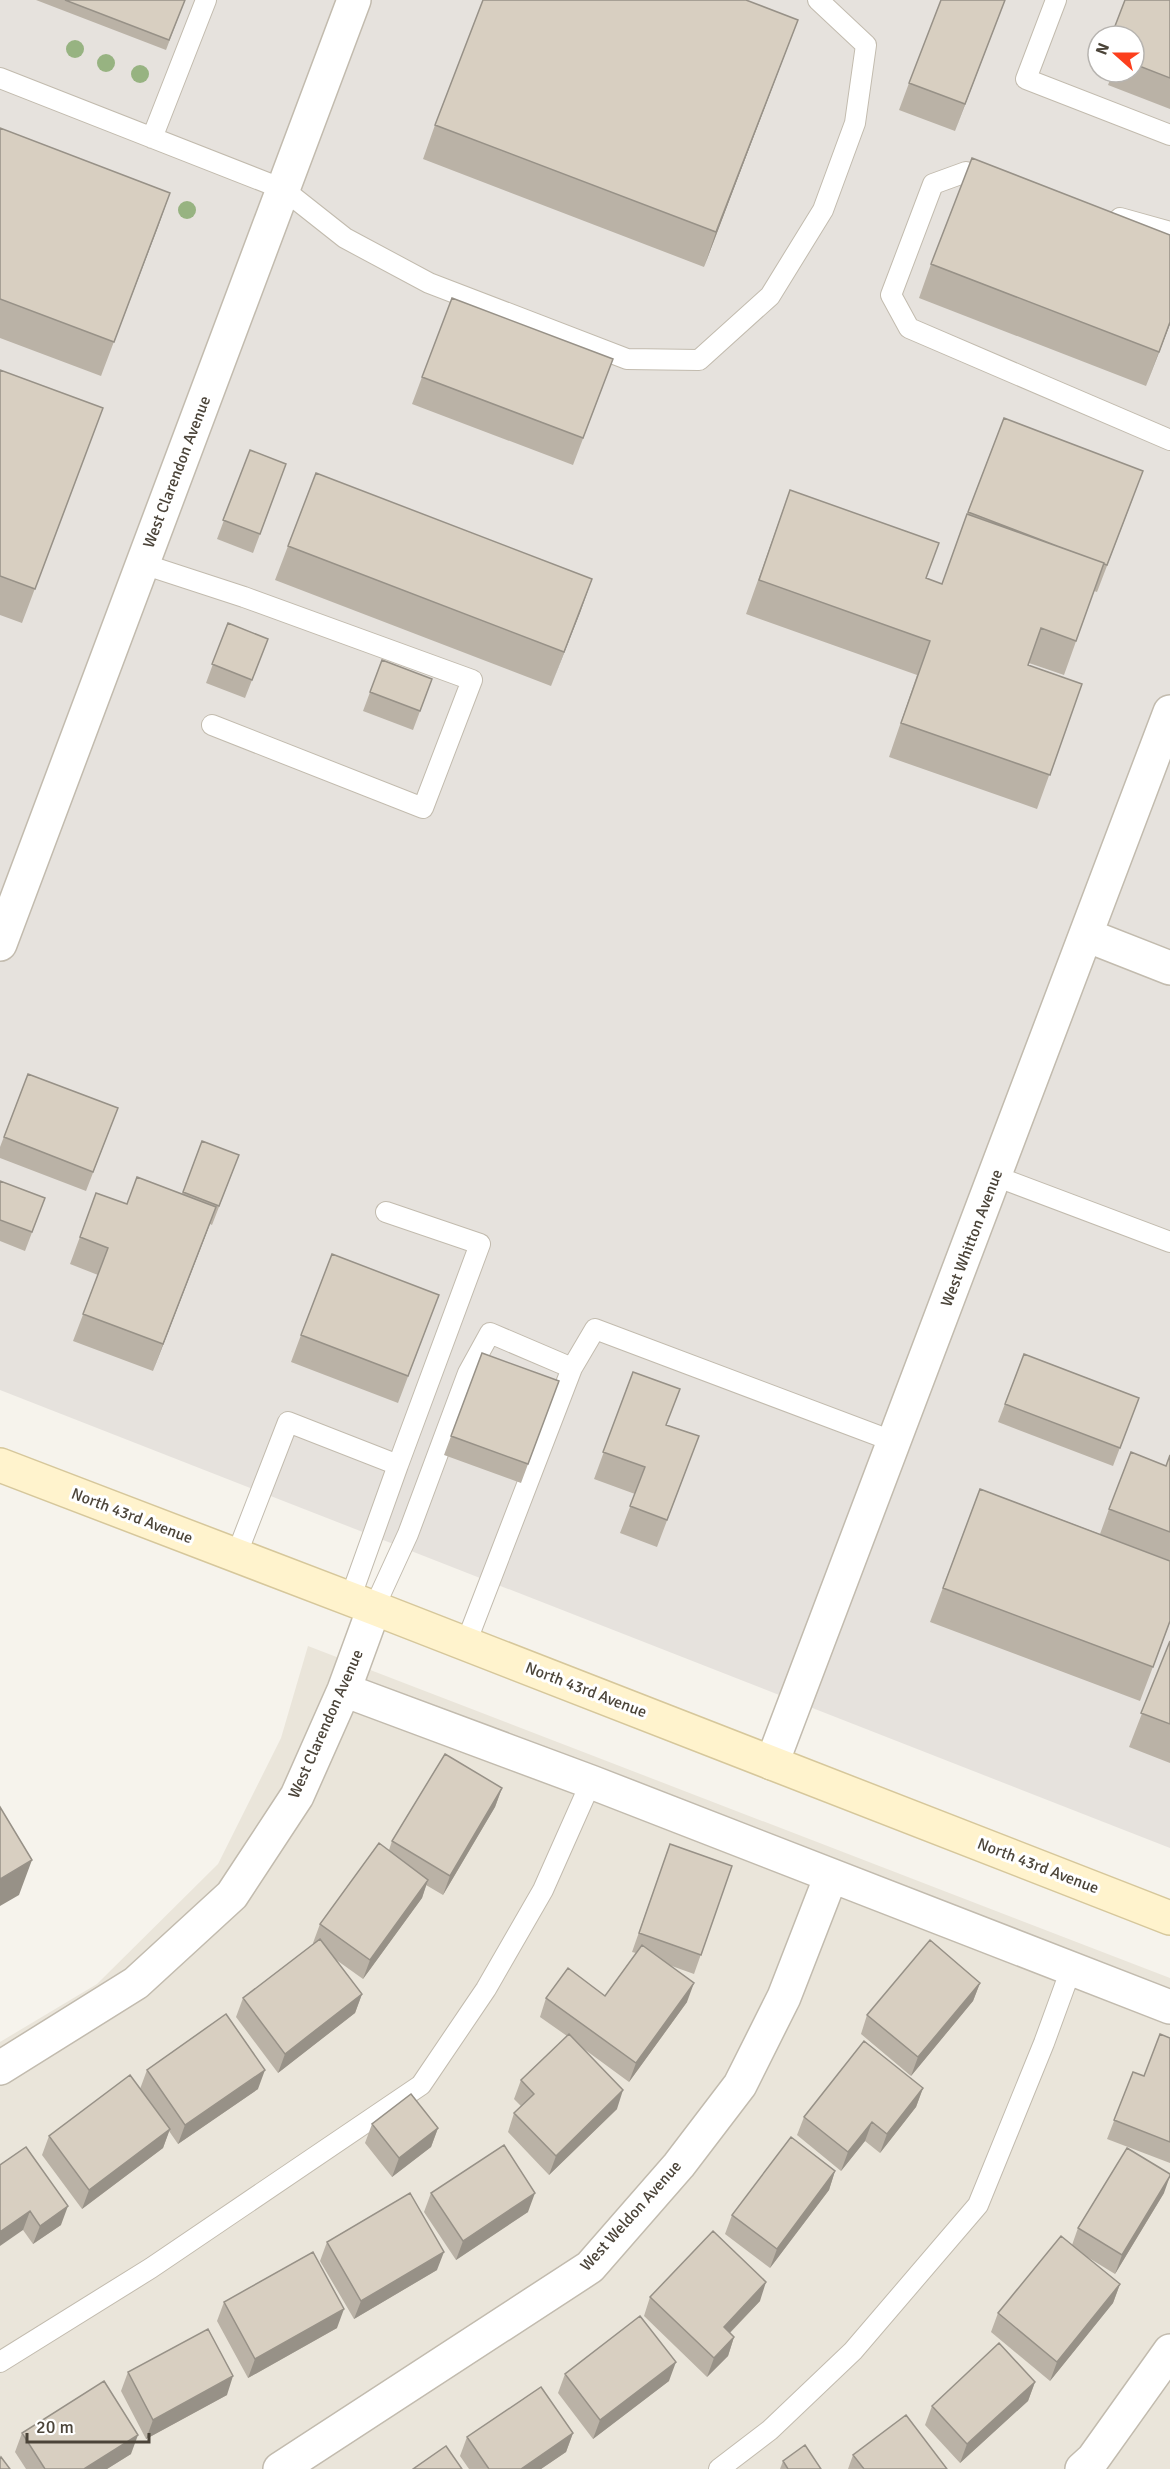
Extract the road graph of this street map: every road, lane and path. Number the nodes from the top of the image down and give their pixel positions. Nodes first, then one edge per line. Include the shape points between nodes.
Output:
1 (206, 0) edge
2 (354, 0) edge
3 (818, 0) edge
4 (1056, 0) edge
5 (0, 78) edge
6 (1170, 135) edge
7 (152, 138) junction
8 (1011, 186) edge
9 (283, 189) junction
10 (1102, 212) edge
11 (1170, 232) edge
12 (1170, 441) edge
13 (142, 564) junction
14 (1170, 712) edge
15 (212, 726) dead end
16 (1086, 935) junction
17 (0, 944) edge
18 (1170, 968) edge
19 (995, 1176) junction
20 (386, 1212) dead end
21 (1170, 1242) edge
22 (572, 1368) junction
23 (895, 1442) junction
24 (0, 1465) edge
25 (398, 1465) junction
26 (236, 1556) junction
27 (362, 1603) junction
28 (466, 1643) junction
29 (344, 1690) junction
30 (772, 1763) junction
31 (591, 1782) junction
32 (831, 1876) junction
33 (1170, 1918) edge
34 (1071, 1969) junction
35 (1170, 2007) edge
36 (0, 2068) edge
37 (1170, 2351) edge
38 (0, 2362) edge
39 (280, 2469) edge
40 (719, 2469) edge
41 (1082, 2469) edge

1 - 7 lane
2 - 9 street, West Clarendon Avenue
3 - 9 lane via 866,45 855,123 823,210 770,296 699,360 627,359 429,284 345,238
4 - 6 lane via 1026,79
5 - 7 lane
7 - 9 lane
8 - 12 lane via 966,172 933,184 891,295 909,328
9 - 13 street, West Clarendon Avenue
10 - 11 lane
13 - 15 lane via 472,680 423,808
13 - 17 street, West Clarendon Avenue
14 - 16 street, West Whitton Avenue
16 - 18 street
16 - 19 street, West Whitton Avenue
19 - 21 lane
19 - 23 street, West Whitton Avenue
20 - 25 lane via 480,1244
22 - 23 lane via 595,1329
22 - 27 lane via 489,1333 468,1373 408,1534
22 - 28 lane
23 - 30 street, West Whitton Avenue
24 - 26 main road, North 43rd Avenue
25 - 26 lane via 288,1422
25 - 27 lane
26 - 27 main road, North 43rd Avenue
27 - 28 main road, North 43rd Avenue
27 - 29 street, West Clarendon Avenue
28 - 30 main road, North 43rd Avenue
29 - 31 street
29 - 36 street, West Clarendon Avenue via 297,1796 232,1895 136,1983
30 - 33 main road, North 43rd Avenue
31 - 32 street
31 - 38 lane via 543,1890 486,1989 421,2085 151,2268
32 - 34 street
32 - 39 street, West Weldon Avenue via 784,1996 740,2085 679,2165 590,2267
34 - 35 street
34 - 40 lane via 978,2205 853,2351 770,2430
37 - 41 street

